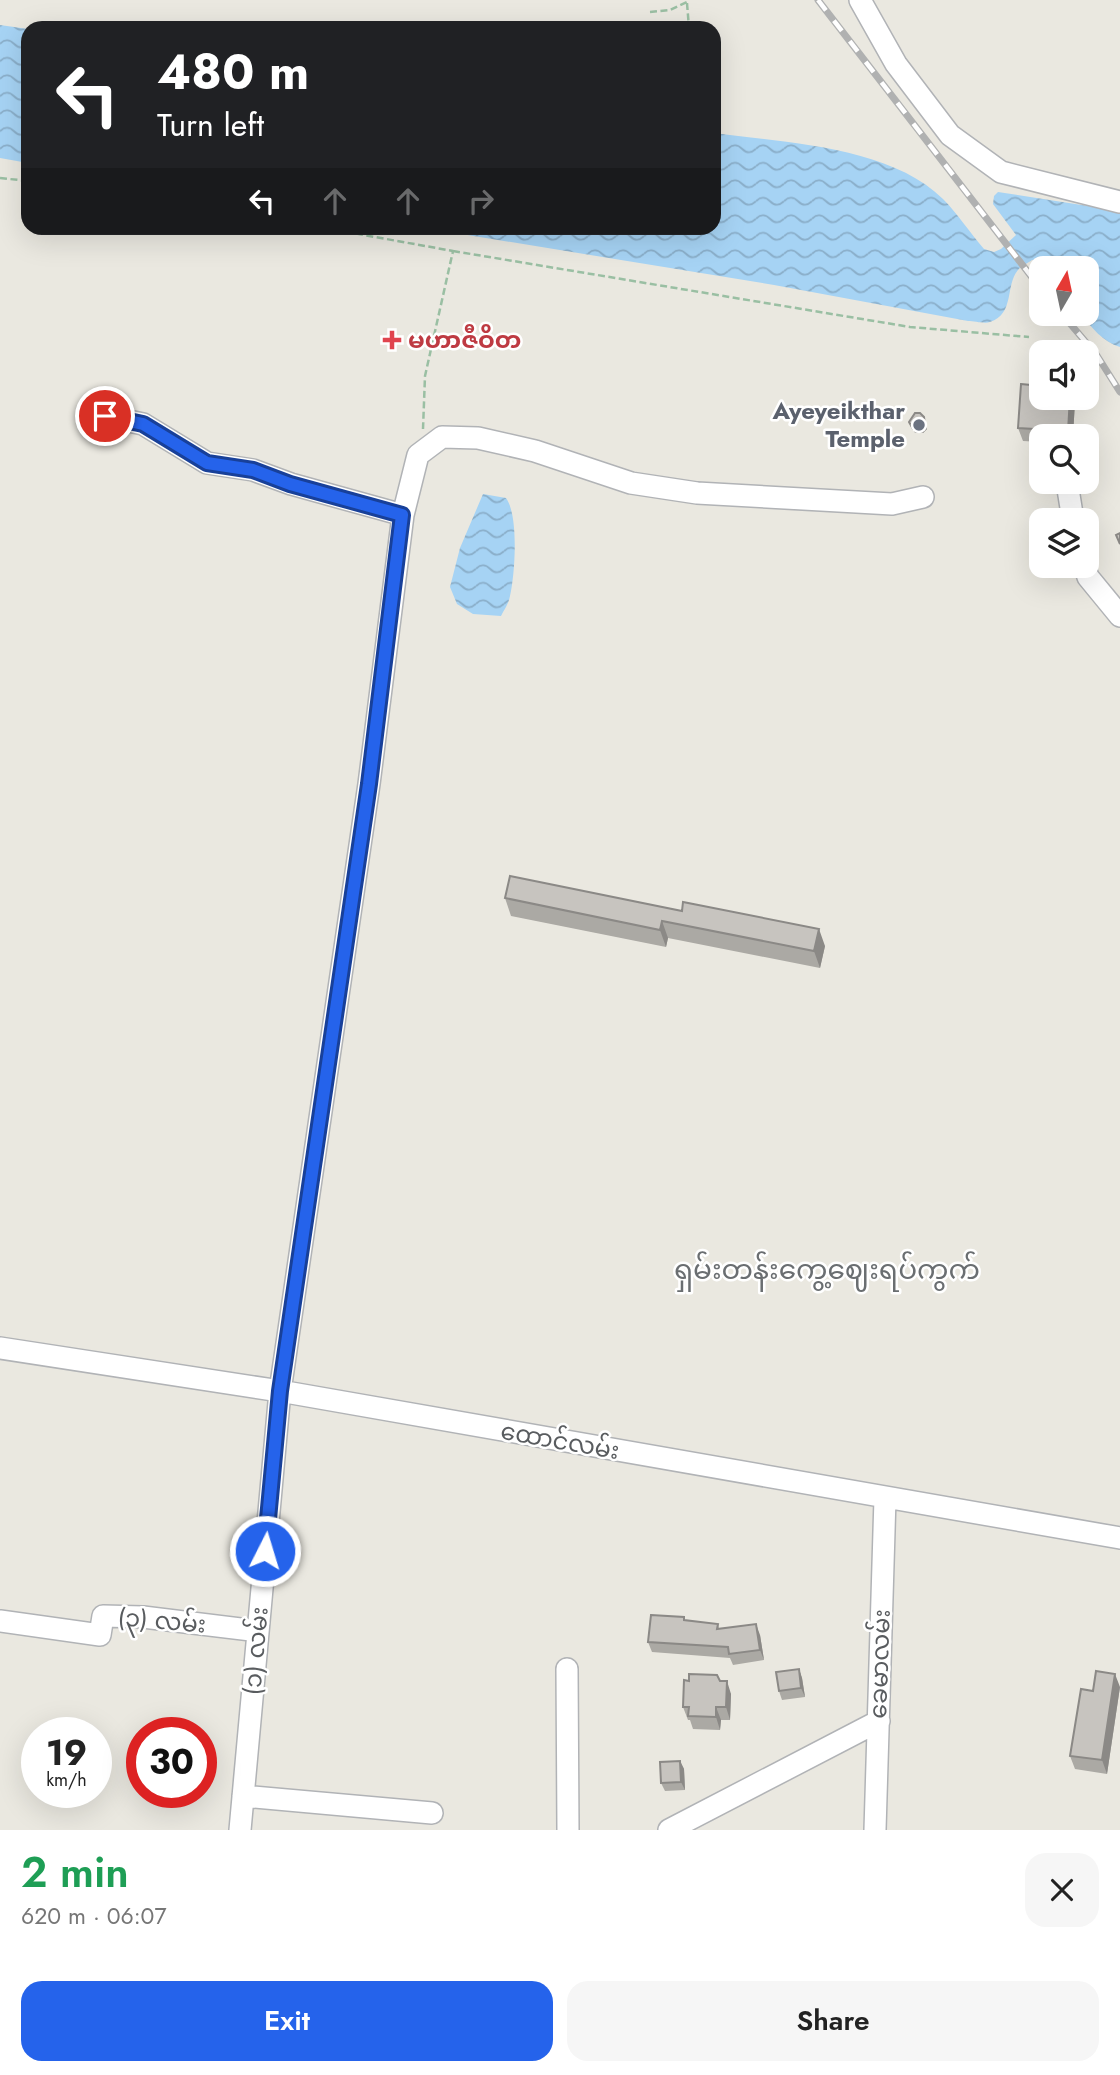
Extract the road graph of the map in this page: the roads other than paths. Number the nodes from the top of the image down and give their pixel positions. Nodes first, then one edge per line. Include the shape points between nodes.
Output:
1 (860, 0) edge
2 (1120, 202) edge
3 (105, 416) dead end
4 (923, 497) dead end
5 (402, 515) junction
6 (1088, 578) edge
7 (1120, 616) edge
8 (0, 1348) edge
9 (280, 1391) junction
10 (885, 1498) junction
11 (1120, 1538) edge
12 (0, 1621) edge
13 (258, 1631) junction
14 (567, 1669) dead end
15 (878, 1721) junction
16 (243, 1796) junction
17 (432, 1813) dead end
18 (240, 1830) edge
19 (568, 1830) edge
20 (669, 1830) edge
21 (875, 1830) edge

1 - 2 street via 896,64 950,135 1001,172
3 - 5 street via 143,424 207,463 253,470
4 - 5 street, (၁) လမ်း via 892,504 684,491 631,483 478,438 442,437 418,455
5 - 9 street, (၁) လမ်း via 367,798
6 - 7 street
8 - 9 street, ထောင်လမ်း
9 - 10 street, ထောင်လမ်း
9 - 13 street, (၁) လမ်း
10 - 11 street, ထောင်လမ်း
10 - 15 street, ခေမာလမ်း
12 - 13 street, (၃) လမ်း via 100,1636 103,1616
13 - 16 street, (၁) လမ်း
14 - 19 street
15 - 20 street
15 - 21 street, ခေမာလမ်း
16 - 17 street
16 - 18 street, (၁) လမ်း

